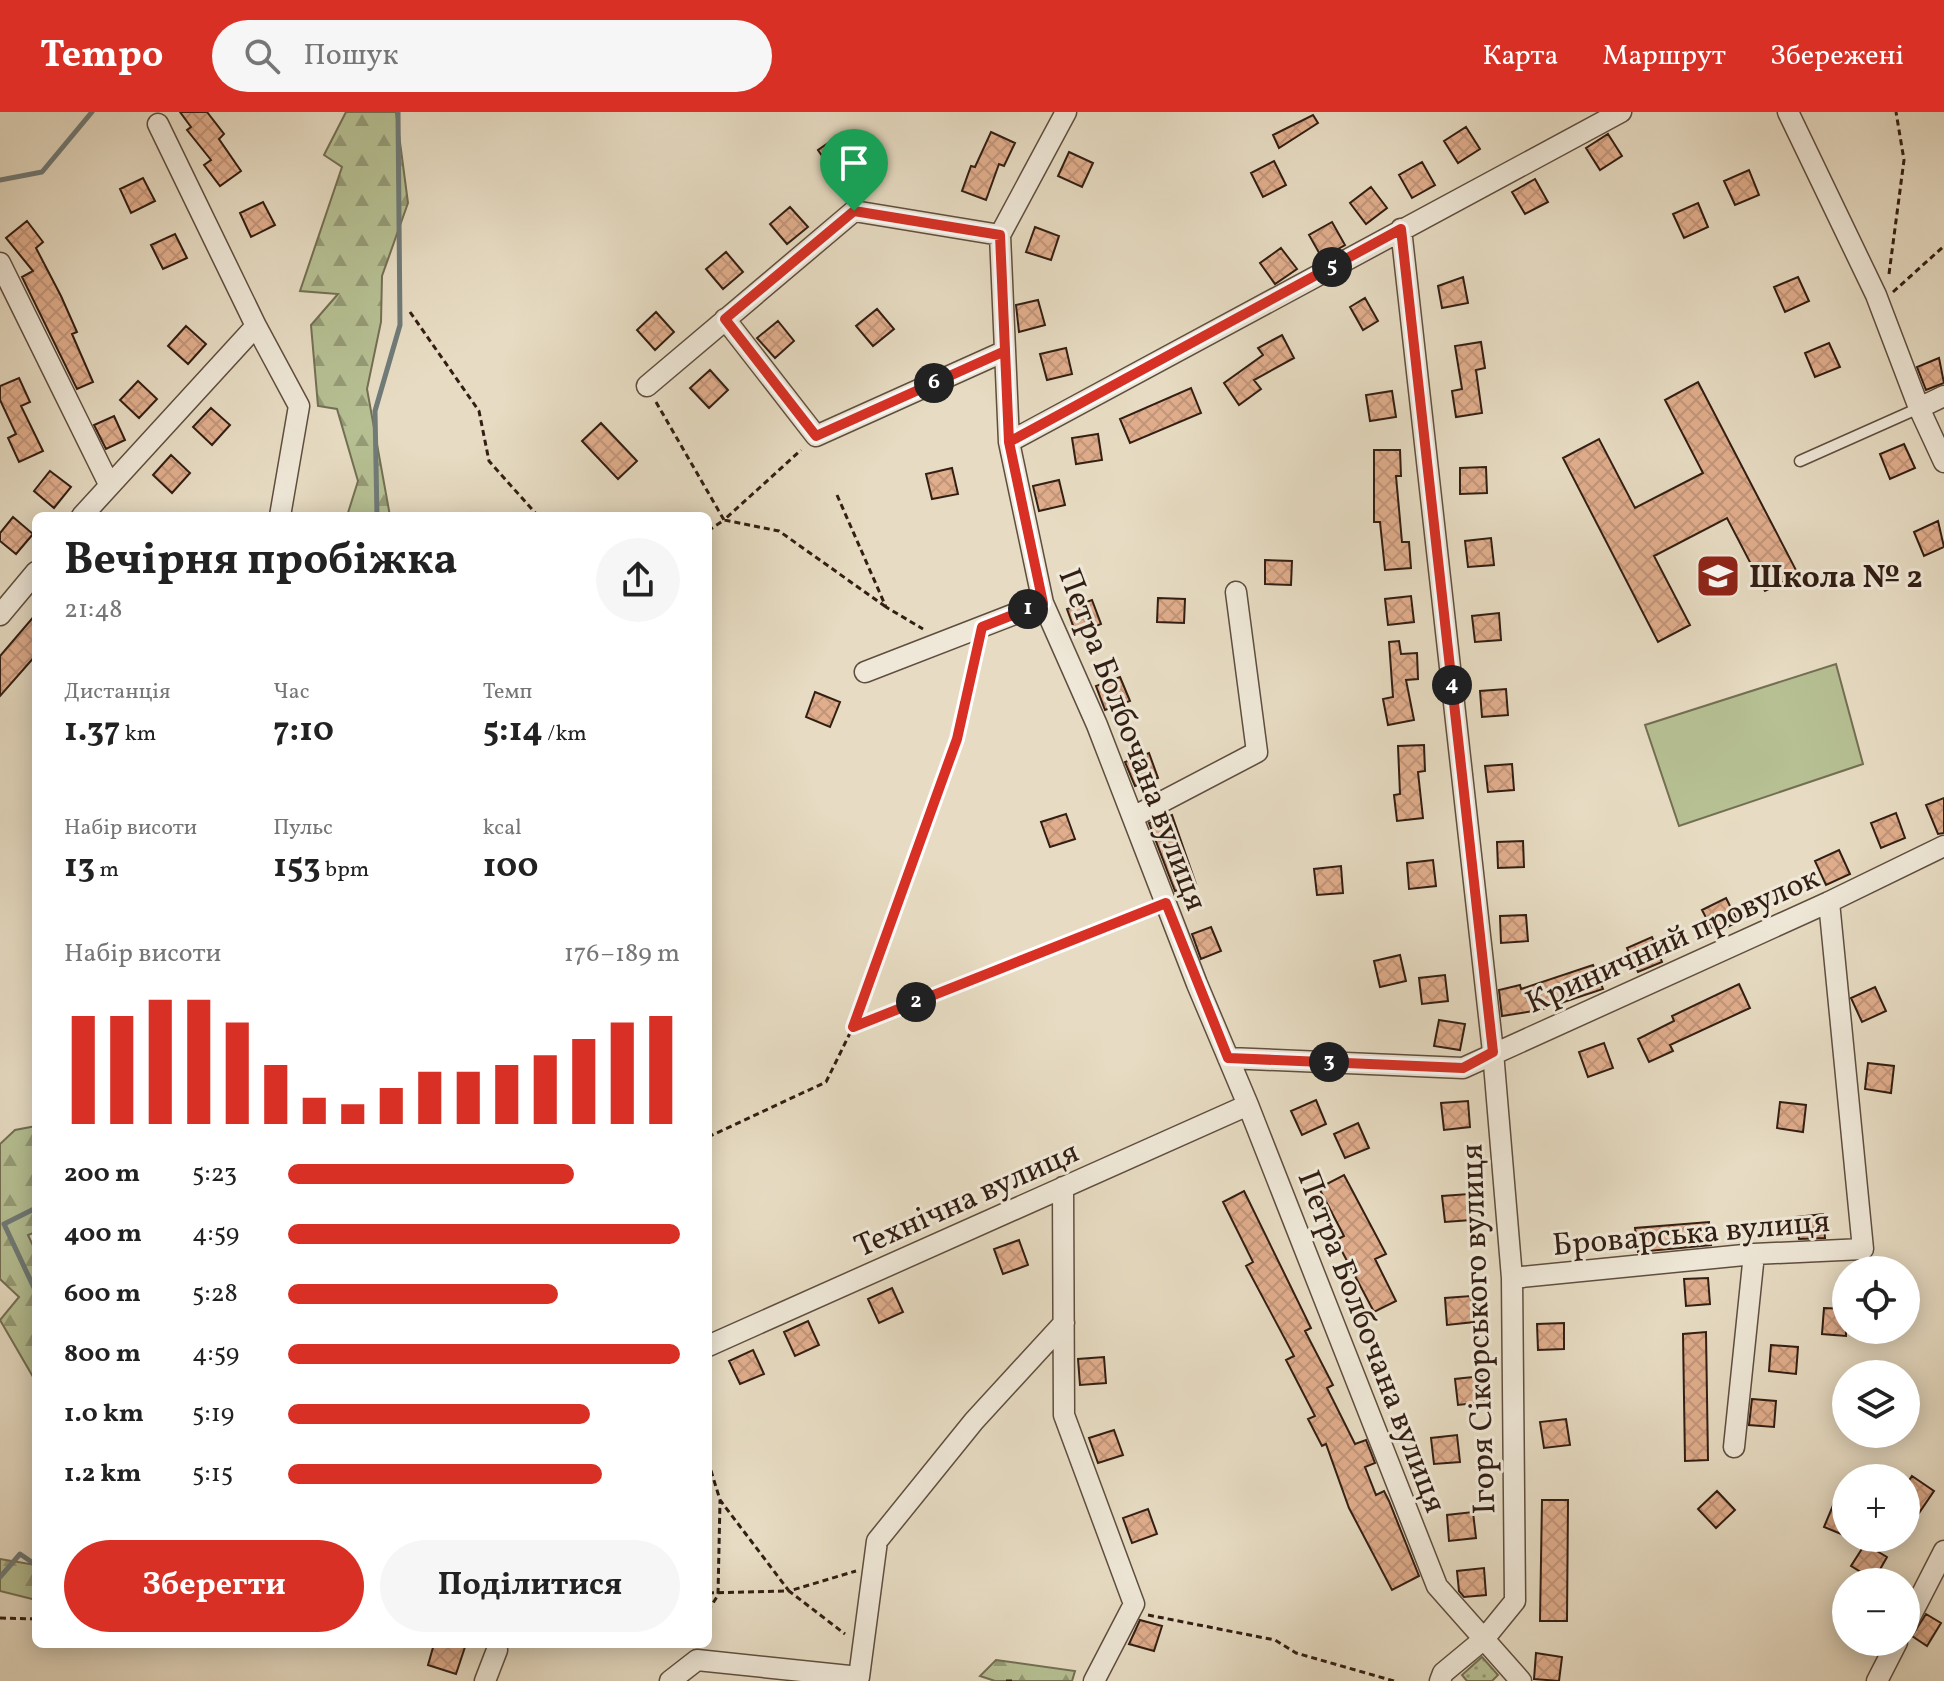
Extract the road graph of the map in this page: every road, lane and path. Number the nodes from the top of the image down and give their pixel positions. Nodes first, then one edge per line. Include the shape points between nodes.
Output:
1 (1066, 112) edge
2 (1621, 112) edge
3 (1788, 112) edge
4 (1896, 112) edge
5 (158, 124) dead end
6 (1401, 229) junction
7 (1000, 235) junction
8 (1944, 246) edge
9 (0, 263) edge
10 (1888, 278) dead end
11 (1881, 308) junction
12 (410, 312) dead end
13 (725, 319) junction
14 (256, 326) junction
15 (1005, 351) junction
16 (647, 386) joint
17 (1944, 396) edge
18 (1919, 408) junction
19 (816, 436) junction
20 (1009, 442) junction
21 (1800, 461) dead end
22 (1944, 462) edge
23 (109, 484) junction
24 (837, 495) dead end
25 (85, 512) edge
26 (281, 512) edge
27 (534, 512) edge
28 (724, 520) junction
29 (712, 528) edge
30 (32, 577) edge
31 (1236, 592) dead end
32 (1043, 603) junction
33 (886, 607) junction
34 (0, 615) edge
35 (982, 627) junction
36 (943, 642) junction
37 (865, 672) dead end
38 (1133, 817) junction
39 (1944, 846) edge
40 (1829, 902) junction
41 (1166, 903) junction
42 (853, 1027) junction
43 (1493, 1052) junction
44 (1228, 1058) junction
45 (1248, 1105) junction
46 (712, 1135) edge
47 (1063, 1187) junction
48 (1754, 1254) junction
49 (1512, 1278) junction
50 (1064, 1323) junction
51 (712, 1344) edge
52 (1734, 1447) dead end
53 (712, 1474) edge
54 (720, 1500) junction
55 (1944, 1551) edge
56 (874, 1566) junction
57 (789, 1591) junction
58 (712, 1594) edge
59 (718, 1595) junction
60 (1920, 1598) edge
61 (712, 1605) edge
62 (1133, 1608) junction
63 (0, 1618) edge
64 (32, 1619) edge
65 (1484, 1639) junction
66 (863, 1648) junction
67 (497, 1650) dead end
68 (1890, 1656) edge
69 (485, 1681) edge
70 (670, 1681) edge
71 (1006, 1681) edge
72 (1013, 1681) edge
73 (1094, 1681) edge
74 (1394, 1681) edge
75 (1440, 1681) edge
76 (1521, 1681) edge
77 (1877, 1681) edge

1 - 7 street
2 - 6 street
3 - 11 street
4 - 10 path via 1904,160
5 - 14 street
6 - 20 street
6 - 43 street, Ігоря Сікорського вулиця
7 - 13 street via 854,211
7 - 15 street, Петра Болбочана вулиця
8 - 11 path via 1884,299
9 - 23 street
11 - 18 street
12 - 27 path via 479,411 489,461
13 - 16 street
13 - 19 street
14 - 23 street
14 - 26 street via 299,406
15 - 19 street
15 - 20 street, Петра Болбочана вулиця
16 - 28 path
17 - 18 street
18 - 21 lane
18 - 22 street
19 - 28 path
20 - 32 street, Петра Болбочана вулиця
23 - 25 street
24 - 33 path
28 - 29 path
28 - 33 path via 779,531
30 - 34 street
31 - 38 street via 1257,752
32 - 35 street
32 - 38 street, Петра Болбочана вулиця
33 - 36 path
35 - 36 street
35 - 42 path via 957,739
36 - 37 street
38 - 41 street, Петра Болбочана вулиця
39 - 40 street, Криничний провулок
40 - 43 street, Криничний провулок
40 - 48 street, Броварська вулиця via 1863,1249
41 - 42 path
41 - 44 street, Петра Болбочана вулиця
42 - 46 path via 826,1082
43 - 44 street, Криничний провулок via 1463,1068
43 - 49 street, Ігоря Сікорського вулиця
44 - 45 street, Петра Болбочана вулиця
45 - 47 street, Технічна вулиця
45 - 65 street, Петра Болбочана вулиця via 1437,1586
47 - 50 street
47 - 51 street, Технічна вулиця
48 - 49 street, Броварська вулиця
48 - 52 street
49 - 65 street, Ігоря Сікорського вулиця via 1515,1601
50 - 56 street via 974,1421 877,1541
50 - 62 street via 1064,1415
53 - 54 path
54 - 57 path
54 - 59 path
55 - 60 street
56 - 57 path
56 - 66 street
57 - 59 path
57 - 66 path
58 - 59 path
59 - 61 path
62 - 73 street
62 - 74 path via 1275,1640 1296,1653
63 - 64 path
65 - 75 street, Ігоря Сікорського вулиця
65 - 76 street, Петра Болбочана вулиця
66 - 70 street via 859,1677 697,1660
67 - 69 street
68 - 77 street
71 - 72 path

